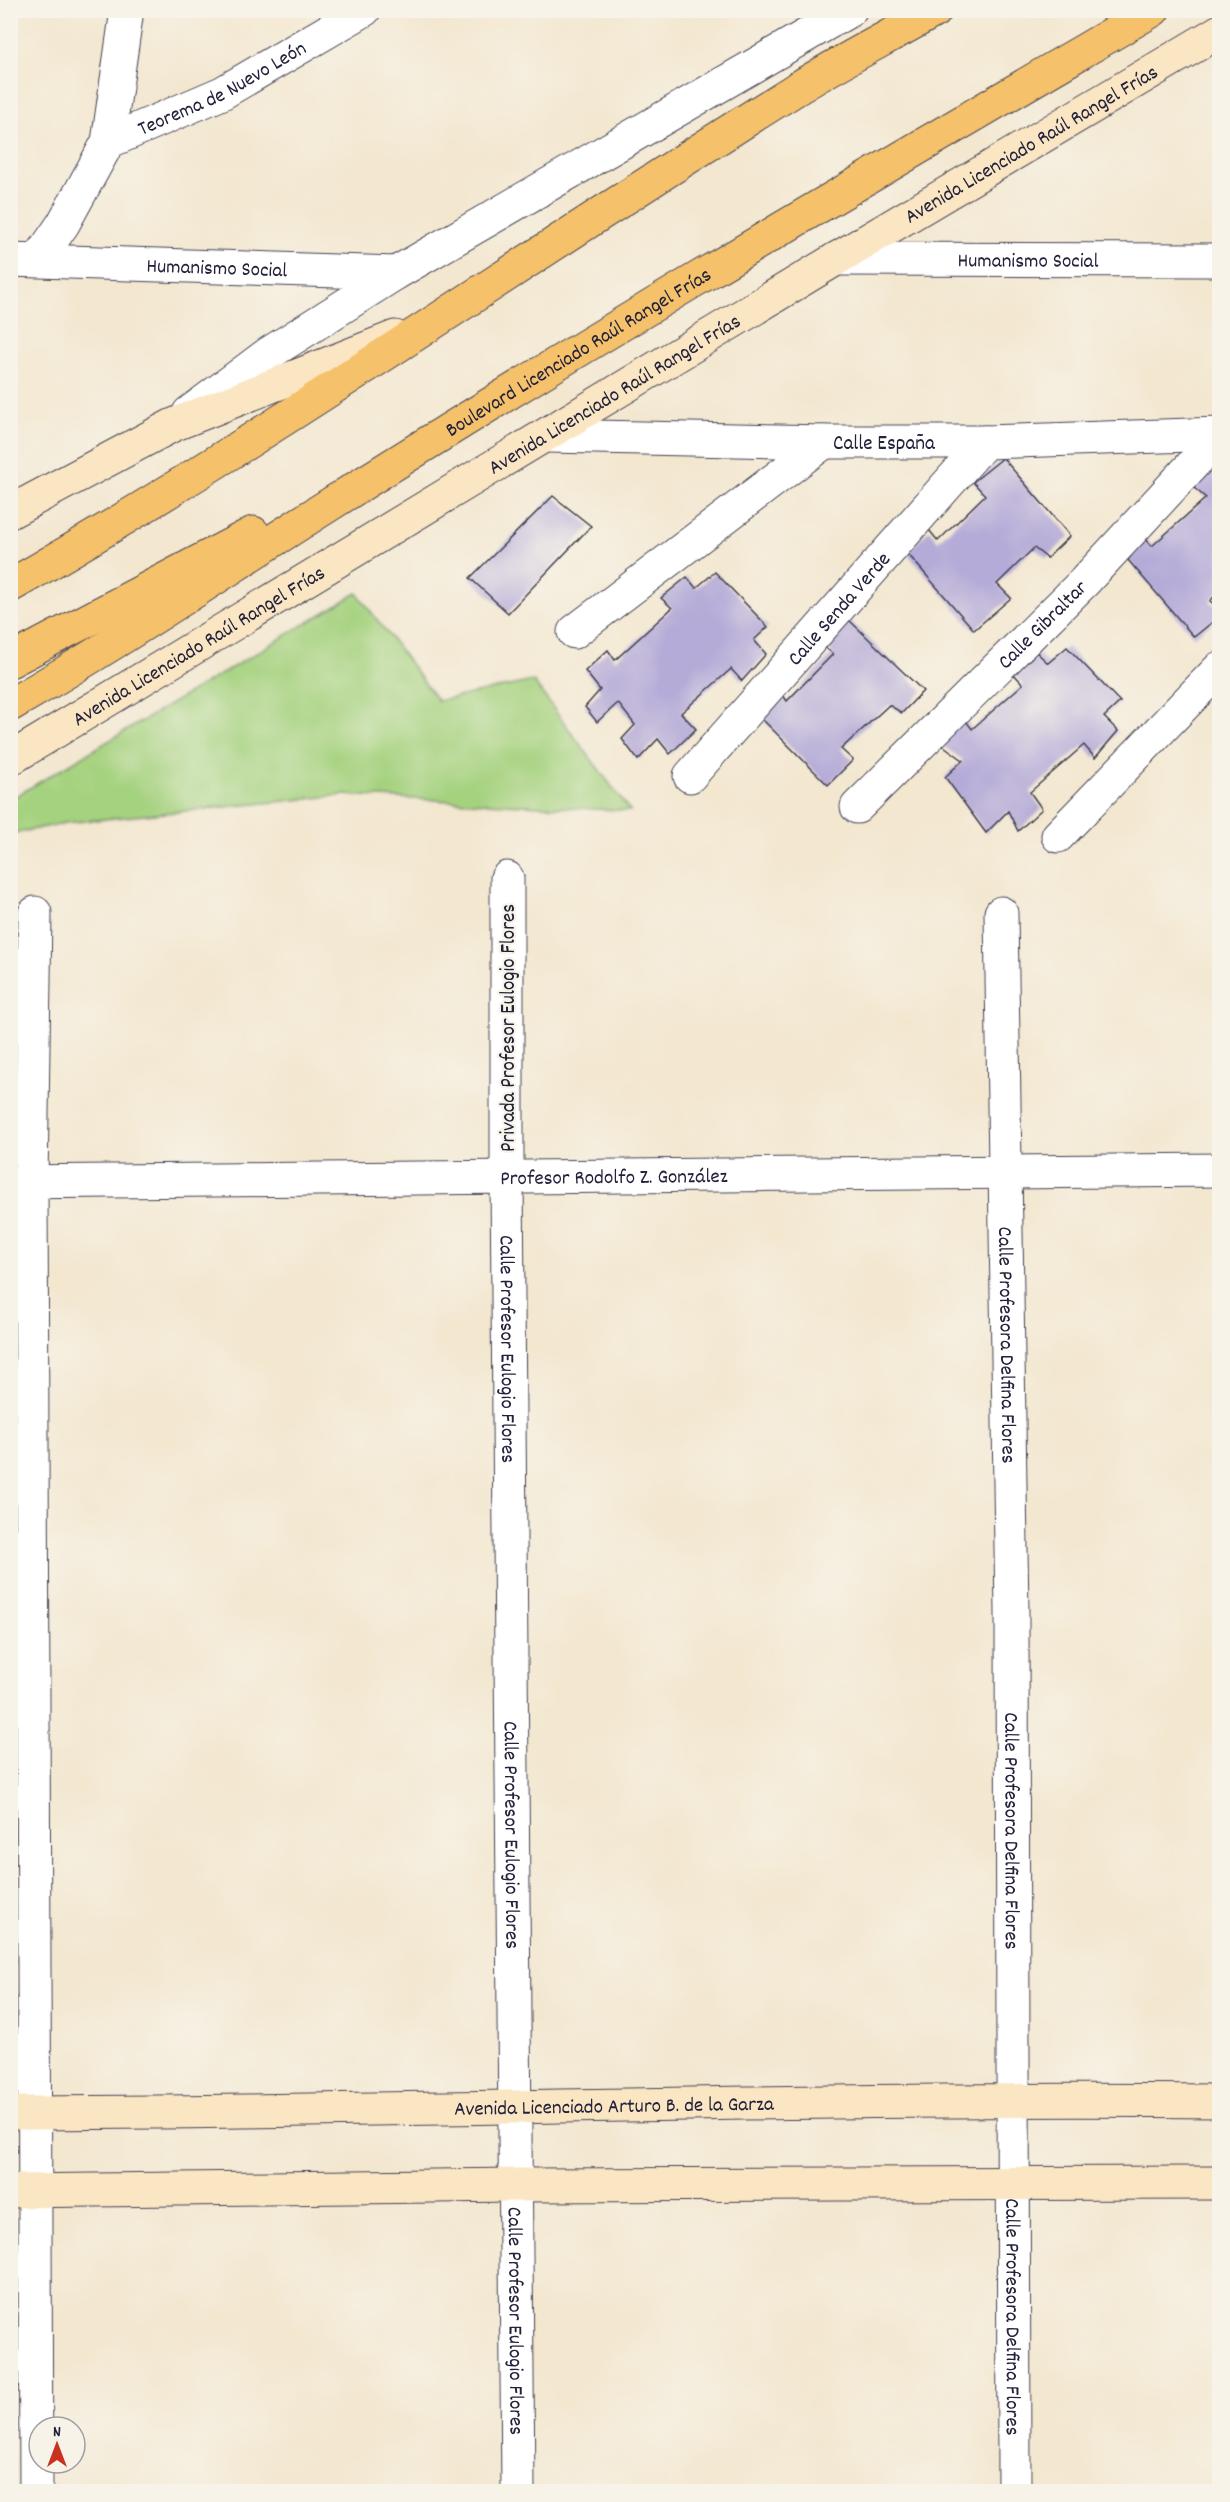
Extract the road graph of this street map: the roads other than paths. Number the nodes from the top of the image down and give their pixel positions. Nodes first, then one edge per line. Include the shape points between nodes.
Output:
1 (127, 10) edge
2 (364, 10) edge
3 (850, 10) edge
4 (936, 10) edge
5 (1154, 10) edge
6 (1220, 31) edge
7 (108, 142) junction
8 (836, 259) junction
9 (24, 260) edge
10 (1220, 260) edge
11 (396, 273) junction
12 (433, 322) junction
13 (173, 425) junction
14 (548, 435) junction
15 (1220, 435) edge
16 (824, 442) junction
17 (985, 442) junction
18 (329, 505) junction
19 (10, 512) edge
20 (10, 586) edge
21 (574, 632) dead end
22 (10, 661) edge
23 (1220, 668) edge
24 (10, 705) edge
25 (10, 759) edge
26 (690, 776) dead end
27 (857, 807) dead end
28 (1058, 836) dead end
29 (507, 878) dead end
30 (35, 913) dead end
31 (1001, 913) dead end
32 (1220, 1170) edge
33 (1004, 1171) junction
34 (507, 1178) junction
35 (21, 1182) edge
36 (1015, 2099) junction
37 (1220, 2101) edge
38 (517, 2106) junction
39 (22, 2113) edge
40 (1220, 2183) edge
41 (1015, 2184) junction
42 (518, 2185) junction
43 (23, 2190) edge
44 (36, 2492) edge
45 (519, 2492) edge
46 (1014, 2492) edge

1 - 7 street
2 - 7 street, Teorema de Nuevo León via 222,93
3 - 11 street
4 - 12 main road via 795,89
5 - 18 main road, Boulevard Licenciado Raúl Rangel Frías via 731,256
6 - 8 street, Avenida Licenciado Raúl Rangel Frías
7 - 9 street via 63,224
8 - 10 street, Humanismo Social
8 - 14 street, Avenida Licenciado Raúl Rangel Frías
9 - 11 street, Humanismo Social
11 - 13 street via 268,354
12 - 13 street
12 - 20 main road via 105,531
13 - 19 street
14 - 16 street, Calle España
14 - 25 street, Avenida Licenciado Raúl Rangel Frías
15 - 17 street, Calle España
15 - 27 street, Calle Gibraltar via 1085,581
16 - 17 street, Calle España
16 - 21 street
17 - 26 street, Calle Senda Verde
18 - 22 main road via 259,530
18 - 24 main road, Boulevard Licenciado Raúl Rangel Frías
23 - 28 street
29 - 34 street, Privada Profesor Eulogio Flores
30 - 35 street
31 - 33 street, Calle Profesora Delfina Flores
32 - 33 street, Profesor Rodolfo Z. González
33 - 34 street, Profesor Rodolfo Z. González
33 - 36 street, Calle Profesora Delfina Flores
34 - 35 street, Profesor Rodolfo Z. González
34 - 38 street, Calle Profesor Eulogio Flores
35 - 39 street
36 - 37 street, Avenida Licenciado Arturo B. de la Garza
36 - 38 street, Avenida Licenciado Arturo B. de la Garza
36 - 41 street, Calle Profesora Delfina Flores
38 - 39 street, Avenida Licenciado Arturo B. de la Garza
38 - 42 street, Calle Profesor Eulogio Flores
39 - 43 street
40 - 41 street
41 - 42 street
41 - 46 street, Calle Profesora Delfina Flores
42 - 43 street
42 - 45 street, Calle Profesor Eulogio Flores
43 - 44 street

